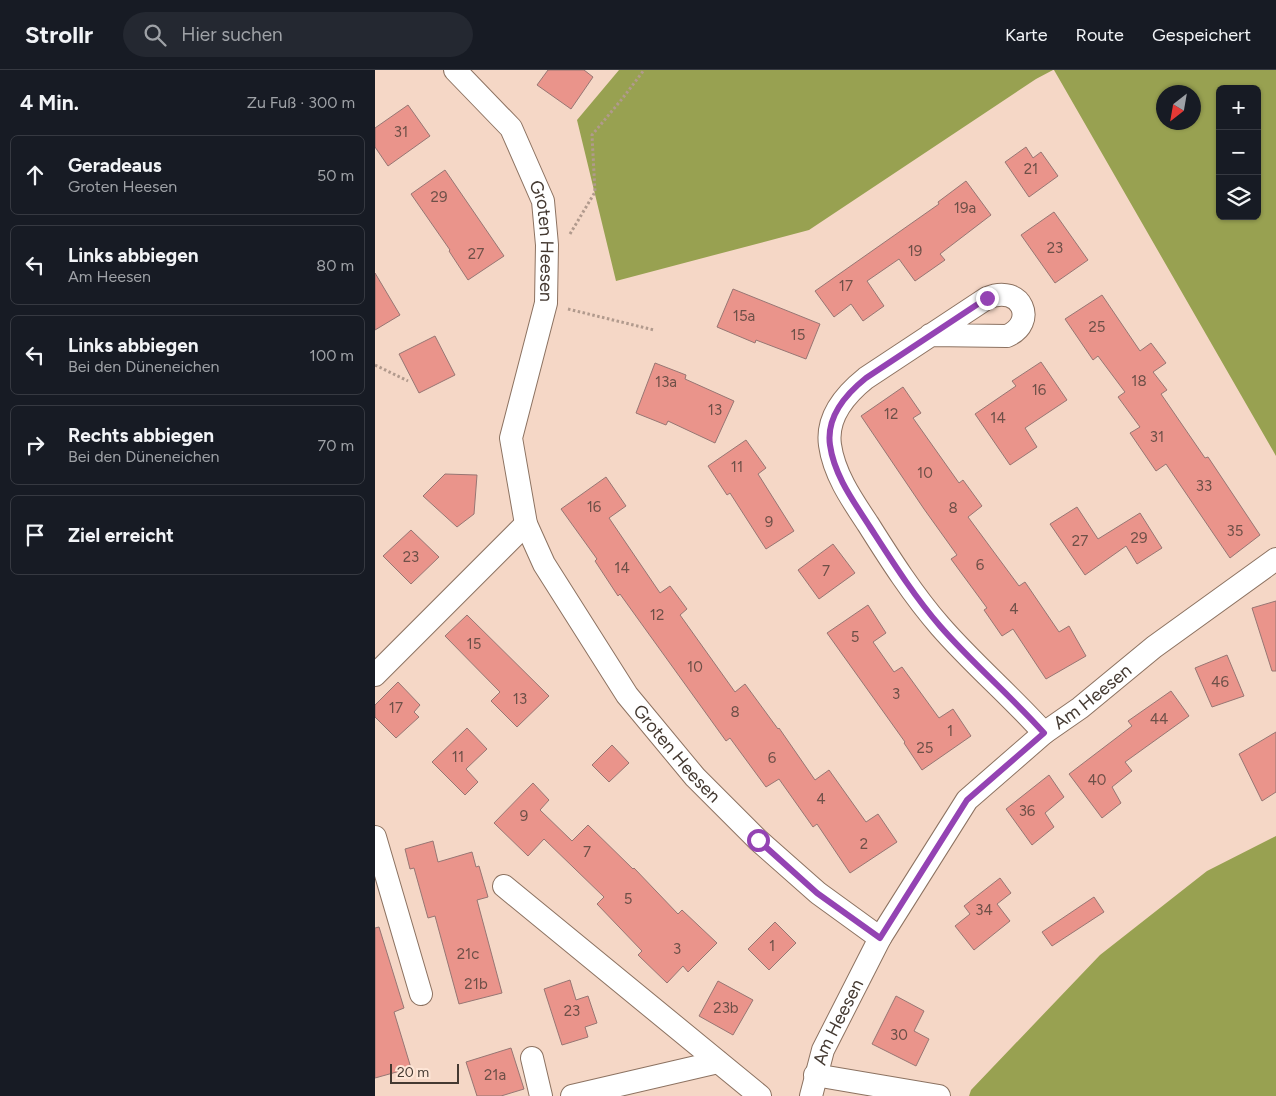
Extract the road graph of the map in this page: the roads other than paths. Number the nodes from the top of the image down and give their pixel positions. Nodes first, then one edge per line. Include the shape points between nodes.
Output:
1 (455, 70) edge
2 (930, 335) dead end
3 (526, 524) junction
4 (1276, 559) edge
5 (375, 675) edge
6 (1044, 733) junction
7 (375, 837) edge
8 (505, 886) dead end
9 (880, 938) junction
10 (421, 994) dead end
11 (532, 1058) dead end
12 (718, 1062) junction
13 (813, 1086) edge
14 (541, 1096) edge
15 (572, 1096) edge
16 (759, 1096) edge
17 (939, 1096) edge

1 - 3 street, Groten Heesen via 511,128 543,201 547,246 546,303 511,438
2 - 6 street via 866,378 841,401 830,445 852,500 909,586 940,626
3 - 5 street
3 - 9 street, Groten Heesen via 543,564 627,695 695,777 817,893
4 - 6 street, Am Heesen
6 - 9 street, Am Heesen via 967,800
7 - 10 street
8 - 12 street
9 - 13 street, Am Heesen via 823,1050
11 - 14 street
12 - 15 street
12 - 16 street
13 - 17 street

